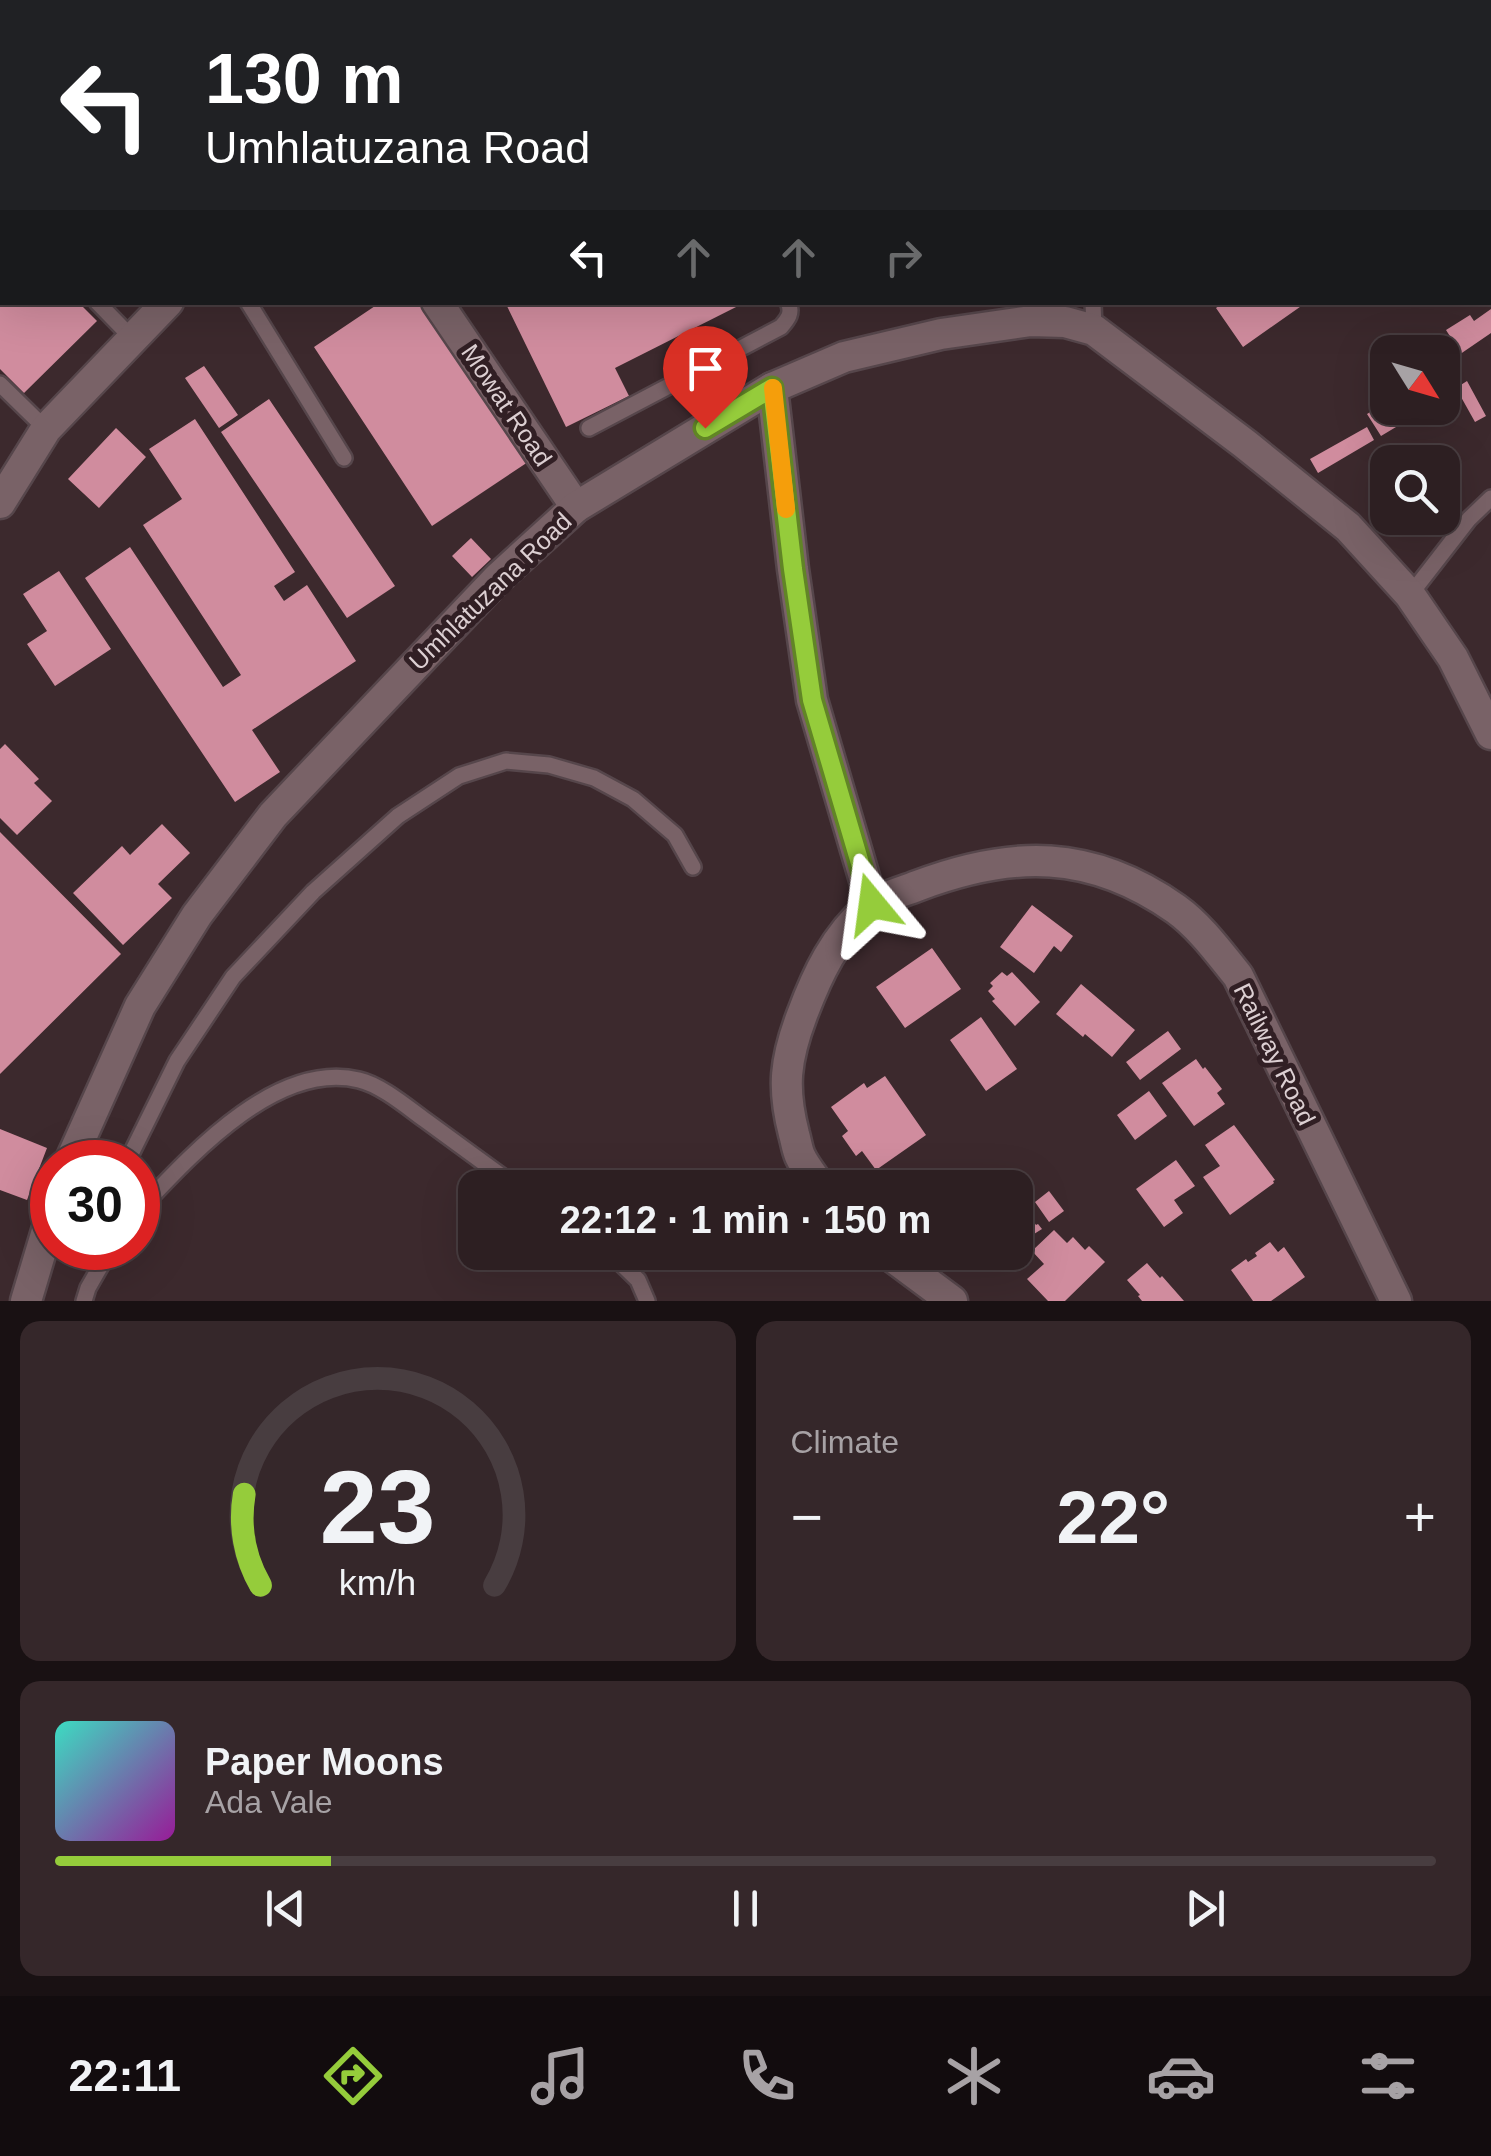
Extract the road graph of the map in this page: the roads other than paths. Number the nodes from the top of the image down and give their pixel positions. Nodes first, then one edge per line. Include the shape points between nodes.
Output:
1 (100, 305) edge
2 (165, 305) edge
3 (250, 305) edge
4 (439, 305) edge
5 (789, 305) edge
6 (1094, 316) edge
7 (133, 339) junction
8 (0, 384) edge
9 (772, 388) junction
10 (588, 428) dead end
11 (46, 429) junction
12 (344, 458) dead end
13 (1491, 498) edge
14 (0, 503) edge
15 (576, 507) junction
16 (1410, 596) junction
17 (1491, 734) edge
18 (693, 868) dead end
19 (872, 904) junction
20 (80, 1140) edge
21 (138, 1140) edge
22 (493, 1170) edge
23 (809, 1170) edge
24 (160, 1188) edge
25 (35, 1270) edge
26 (98, 1270) edge
27 (628, 1270) edge
28 (910, 1270) edge
29 (26, 1301) edge
30 (84, 1301) edge
31 (647, 1301) edge
32 (952, 1301) edge
33 (1396, 1301) edge

1 - 7 lane
2 - 7 street
3 - 12 lane
4 - 15 street, Mowat Road
5 - 10 lane via 781,327
6 - 9 street, Umhlatuzana Road via 942,334 844,357
6 - 16 street, Umhlatuzana Road via 1348,527
7 - 11 street
8 - 11 lane
9 - 15 street, Umhlatuzana Road
9 - 19 street via 812,700
11 - 14 street
13 - 16 lane
15 - 20 street, Umhlatuzana Road via 498,578 273,815 197,915 140,1006
16 - 17 street, Umhlatuzana Road via 1453,658
18 - 21 lane via 674,834 633,799 594,778 506,761 460,776 398,816 312,892 233,978 178,1061
19 - 23 street, Railway Road via 839,937 794,1036 785,1082 788,1113
19 - 33 street, Railway Road via 1010,860 1054,861 1100,869 1179,911 1238,976
22 - 24 lane via 361,1080 322,1078 285,1088 242,1115
25 - 29 street
26 - 30 lane
27 - 31 lane
28 - 32 street

